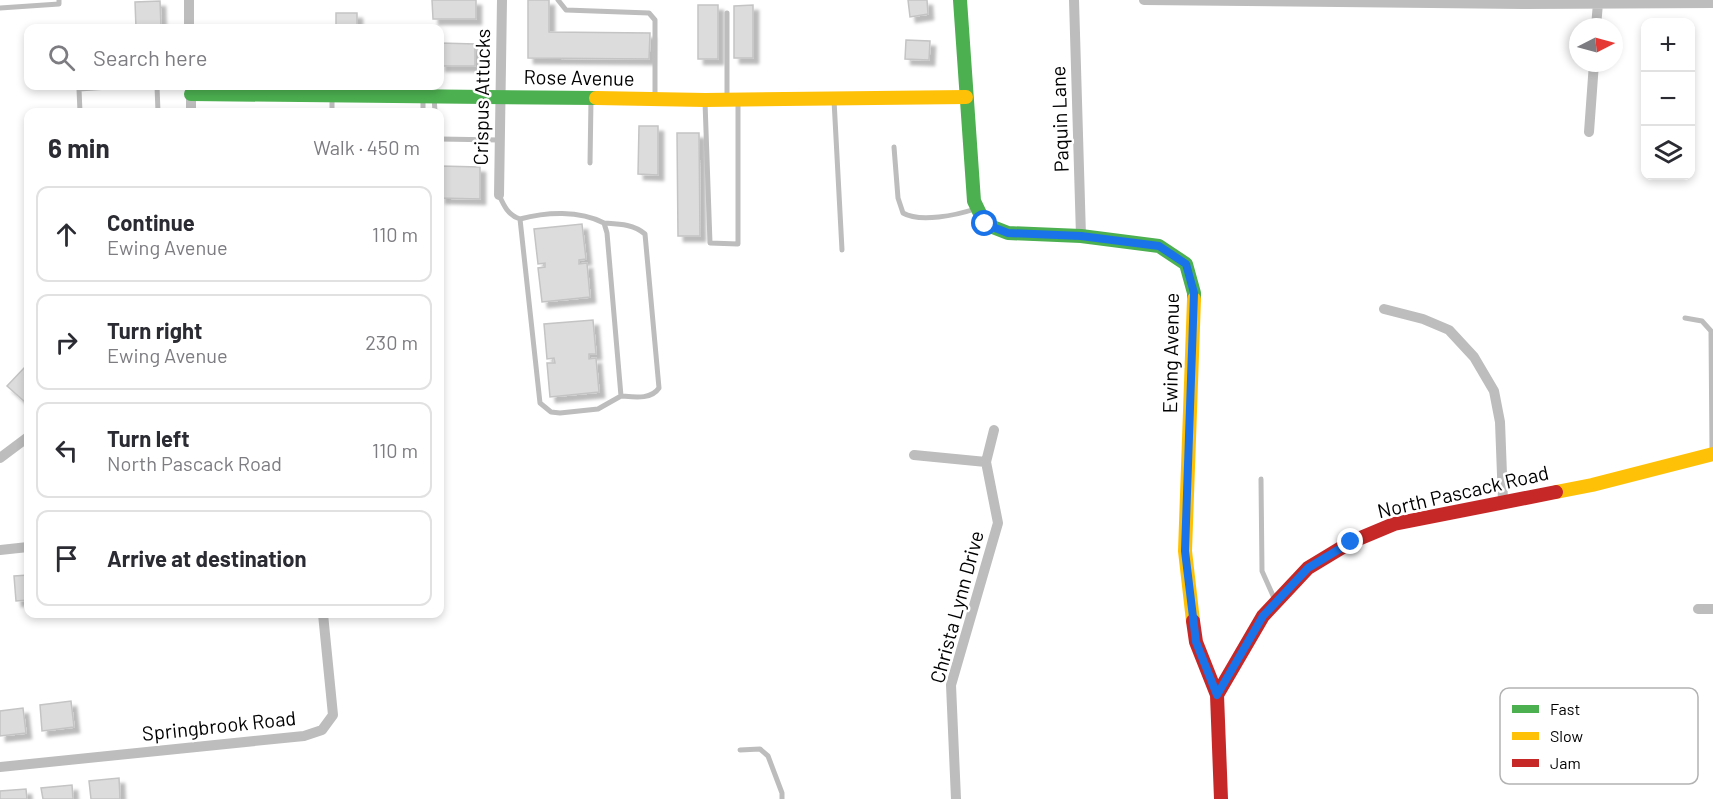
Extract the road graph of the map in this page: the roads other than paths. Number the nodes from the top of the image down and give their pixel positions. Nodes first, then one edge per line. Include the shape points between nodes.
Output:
1 (59, 0) edge
2 (189, 0) edge
3 (502, 0) edge
4 (558, 0) edge
5 (960, 0) edge
6 (1074, 0) edge
7 (1144, 0) edge
8 (1220, 1) edge
9 (1255, 1) edge
10 (1287, 1) edge
11 (1559, 2) edge
12 (1583, 2) edge
13 (1692, 2) edge
14 (1598, 3) junction
15 (1713, 3) edge
16 (0, 8) edge
17 (727, 14) dead end
18 (1597, 18) edge
19 (189, 24) edge
20 (1593, 72) edge
21 (79, 90) edge
22 (157, 90) edge
23 (191, 90) edge
24 (332, 94) junction
25 (429, 95) junction
26 (499, 96) junction
27 (591, 98) junction
28 (966, 98) junction
29 (655, 99) junction
30 (834, 99) junction
31 (705, 100) junction
32 (733, 100) junction
33 (80, 108) edge
34 (158, 108) edge
35 (190, 108) edge
36 (332, 108) edge
37 (424, 108) edge
38 (434, 108) edge
39 (1589, 132) dead end
40 (444, 139) edge
41 (499, 140) junction
42 (894, 147) dead end
43 (590, 163) dead end
44 (499, 195) joint
45 (976, 208) junction
46 (520, 219) junction
47 (604, 223) junction
48 (1081, 236) junction
49 (842, 250) dead end
50 (1384, 309) dead end
51 (1685, 318) dead end
52 (621, 396) junction
53 (994, 430) dead end
54 (24, 440) edge
55 (1712, 454) edge
56 (915, 455) dead end
57 (0, 458) edge
58 (986, 462) junction
59 (1261, 479) dead end
60 (1503, 501) junction
61 (24, 547) edge
62 (0, 550) edge
63 (1276, 602) junction
64 (1698, 609) dead end
65 (1713, 609) edge
66 (323, 618) edge
67 (1217, 695) junction
68 (740, 750) dead end
69 (0, 767) edge
70 (782, 799) edge
71 (956, 799) edge
72 (1221, 799) edge

1 - 16 lane via 59,4
2 - 19 street
3 - 26 street, Crispus Attucks
4 - 29 lane via 566,10 649,13 655,20
5 - 28 street
6 - 48 street, Paquin Lane
7 - 8 street
8 - 9 street
9 - 10 street
10 - 11 street
11 - 12 street
12 - 14 street
13 - 14 street
13 - 15 street
14 - 18 street
17 - 32 lane
20 - 39 street
21 - 33 lane
22 - 34 lane
23 - 24 street, Rose Avenue
23 - 35 street
24 - 25 street, Rose Avenue
24 - 36 lane
25 - 26 street, Rose Avenue
25 - 37 lane
25 - 38 lane
26 - 27 street, Rose Avenue
26 - 41 street, Crispus Attucks
27 - 29 street, Rose Avenue
27 - 43 lane
28 - 30 street, Rose Avenue
28 - 45 street
29 - 31 street, Rose Avenue
30 - 32 street, Rose Avenue
30 - 49 lane
31 - 32 street, Rose Avenue
31 - 32 lane via 710,243 738,244
40 - 41 lane
41 - 44 street, Crispus Attucks
42 - 45 lane via 903,213 950,216
44 - 46 lane via 512,216
45 - 48 street, Ewing Avenue via 985,224 1008,233
46 - 47 lane via 578,214
46 - 52 lane via 540,403 551,412 560,413 598,409
47 - 52 lane
47 - 52 lane via 630,225 645,234 659,388 647,396
48 - 67 street, Ewing Avenue via 1159,246 1186,264 1194,293 1185,551 1196,642
50 - 60 street via 1449,330 1474,357 1494,392 1500,422
51 - 55 lane via 1702,321 1711,331
53 - 58 street, Christa Lynn Drive
54 - 57 street
55 - 60 street, North Pascack Road via 1592,485
56 - 58 street
58 - 71 street, Christa Lynn Drive via 998,523 951,685
59 - 63 lane via 1262,571
60 - 63 street, North Pascack Road via 1394,524 1351,542 1308,568
61 - 62 street
63 - 67 street, North Pascack Road via 1263,616
64 - 65 street
66 - 69 street, Springbrook Road via 333,715 322,730 304,736
67 - 72 street
68 - 70 lane via 760,750 768,756

